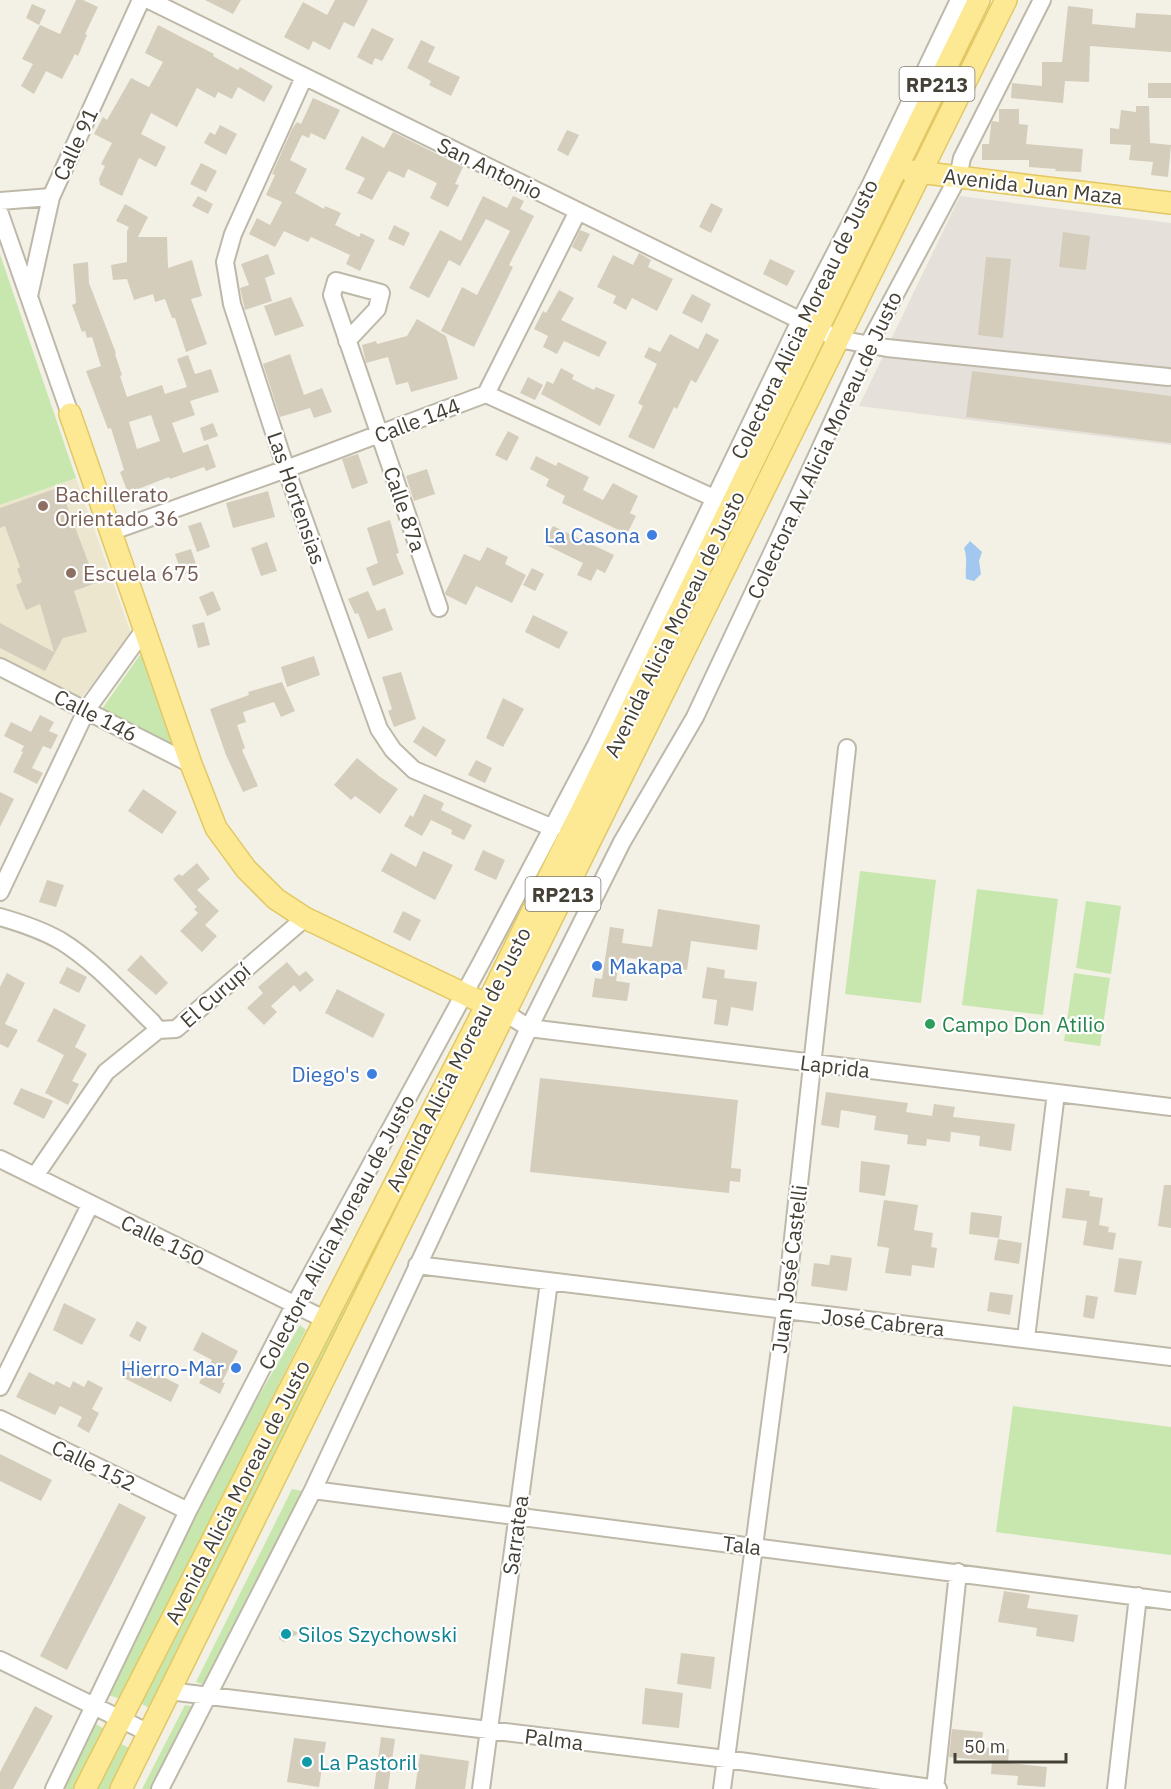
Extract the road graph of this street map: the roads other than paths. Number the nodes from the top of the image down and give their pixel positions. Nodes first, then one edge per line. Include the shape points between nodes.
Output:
1 (141, 0) edge
2 (149, 0) edge
3 (959, 0) edge
4 (979, 0) edge
5 (1006, 0) edge
6 (1042, 0) edge
7 (304, 76) junction
8 (896, 169) junction
9 (921, 172) junction
10 (958, 177) junction
11 (51, 196) junction
12 (0, 201) edge
13 (1171, 203) edge
14 (578, 211) junction
15 (0, 214) edge
16 (29, 296) junction
17 (822, 332) junction
18 (347, 341) dead end
19 (868, 345) junction
20 (1168, 377) dead end
21 (486, 394) junction
22 (69, 414) joint
23 (380, 434) junction
24 (286, 469) junction
25 (716, 499) junction
26 (110, 532) junction
27 (439, 608) dead end
28 (144, 630) junction
29 (0, 667) edge
30 (87, 709) junction
31 (847, 748) dead end
32 (191, 764) junction
33 (553, 828) junction
34 (0, 892) edge
35 (0, 917) edge
36 (305, 918) junction
37 (465, 994) junction
38 (495, 1008) junction
39 (529, 1028) junction
40 (158, 1030) junction
41 (811, 1063) junction
42 (1056, 1093) junction
43 (1171, 1107) edge
44 (0, 1159) edge
45 (35, 1176) junction
46 (90, 1204) junction
47 (417, 1265) junction
48 (549, 1281) junction
49 (295, 1304) junction
50 (785, 1311) junction
51 (326, 1320) junction
52 (1026, 1338) junction
53 (1171, 1357) edge
54 (0, 1387) edge
55 (0, 1419) edge
56 (314, 1490) junction
57 (188, 1511) junction
58 (518, 1516) junction
59 (753, 1546) junction
60 (958, 1572) junction
61 (1138, 1596) junction
62 (1171, 1601) edge
63 (0, 1660) edge
64 (169, 1691) junction
65 (206, 1696) junction
66 (93, 1706) junction
67 (120, 1719) junction
68 (488, 1732) junction
69 (149, 1733) junction
70 (726, 1759) junction
71 (54, 1789) edge
72 (85, 1789) edge
73 (121, 1789) edge
74 (160, 1789) edge
75 (481, 1789) edge
76 (722, 1789) edge
77 (936, 1789) edge
78 (1116, 1789) edge

1 - 11 street, Calle 91
2 - 7 street, San Antonio
3 - 17 street, Colectora Alicia Moreau de Justo via 871,184
4 - 8 main road, Avenida Alicia Moreau de Justo / RP213
5 - 9 main road, Avenida Alicia Moreau de Justo / RP213
6 - 10 street via 962,158
7 - 14 street, San Antonio
7 - 24 street, Las Hortensias via 233,234 225,262 232,304
8 - 9 main road, Avenida Juan Maza
8 - 17 main road, Avenida Alicia Moreau de Justo / RP213
9 - 10 main road, Avenida Juan Maza
9 - 17 main road, Avenida Alicia Moreau de Justo / RP213
10 - 13 main road, Avenida Juan Maza
10 - 19 street, Colectora Av Alicia Moreau de Justo
11 - 12 street
11 - 16 street, Calle 91
14 - 17 street, San Antonio
14 - 21 street
15 - 16 street
16 - 22 street
17 - 19 street, San Antonio
17 - 25 street, Colectora Alicia Moreau de Justo
17 - 38 main road, Avenida Alicia Moreau de Justo / RP213 via 500,972
18 - 23 street, Calle 87a
19 - 20 street, San Antonio
19 - 39 street, Colectora Av Alicia Moreau de Justo via 695,717 622,842
21 - 23 street, Calle 144
21 - 25 street, Calle 144
22 - 26 main road
23 - 24 street, Calle 144
23 - 27 street, Calle 87a
24 - 26 street, Calle 144
24 - 33 street, Las Hortensias via 379,729 393,750 414,770
25 - 33 street, Colectora Alicia Moreau de Justo
26 - 28 main road
28 - 30 street
28 - 32 main road
29 - 30 street, Calle 146
30 - 32 street, Calle 146
30 - 34 street
31 - 41 street, Juan José Castelli
32 - 36 main road via 216,828 246,869 276,899
33 - 37 street, Colectora Alicia Moreau de Justo
35 - 40 street via 28,925 61,942 100,972
36 - 37 main road
36 - 40 street, El Curupí via 176,1029
37 - 38 main road
37 - 49 street, Colectora Alicia Moreau de Justo
38 - 39 street, Laprida
38 - 51 main road, Avenida Alicia Moreau de Justo / RP213
38 - 64 main road, Avenida Alicia Moreau de Justo / RP213
39 - 41 street, Laprida
39 - 47 street
40 - 45 street, El Curupí via 106,1072
41 - 42 street, Laprida
41 - 50 street, Juan José Castelli
42 - 43 street, Laprida
42 - 52 street
44 - 45 street, Calle 150
45 - 46 street, Calle 150
46 - 49 street, Calle 150
46 - 54 street
47 - 48 street, José Cabrera
47 - 56 street
48 - 50 street, José Cabrera
48 - 58 street, Sarratea
49 - 51 street, Calle 150
49 - 57 street, Colectora Alicia Moreau de Justo
50 - 52 street, José Cabrera
50 - 59 street, Juan José Castelli
51 - 67 main road, Avenida Alicia Moreau de Justo / RP213
52 - 53 street, José Cabrera
55 - 57 street, Calle 152
56 - 58 street, Tala
56 - 65 street
57 - 66 street, Colectora Alicia Moreau de Justo
58 - 59 street, Tala
58 - 68 street, Sarratea
59 - 60 street, Tala
59 - 70 street, Juan José Castelli
60 - 61 street, Tala
60 - 77 street
61 - 62 street, Tala
61 - 78 street
63 - 66 street
64 - 65 street, Palma
64 - 69 main road, Avenida Alicia Moreau de Justo / RP213
65 - 68 street, Palma
65 - 74 street
66 - 67 street
66 - 71 street, Colectora Alicia Moreau de Justo
67 - 69 street
67 - 72 main road, Avenida Alicia Moreau de Justo / RP213
68 - 70 street, Palma
68 - 75 street, Sarratea
69 - 73 main road, Avenida Alicia Moreau de Justo / RP213
70 - 76 street, Juan José Castelli
70 - 77 street, Palma

